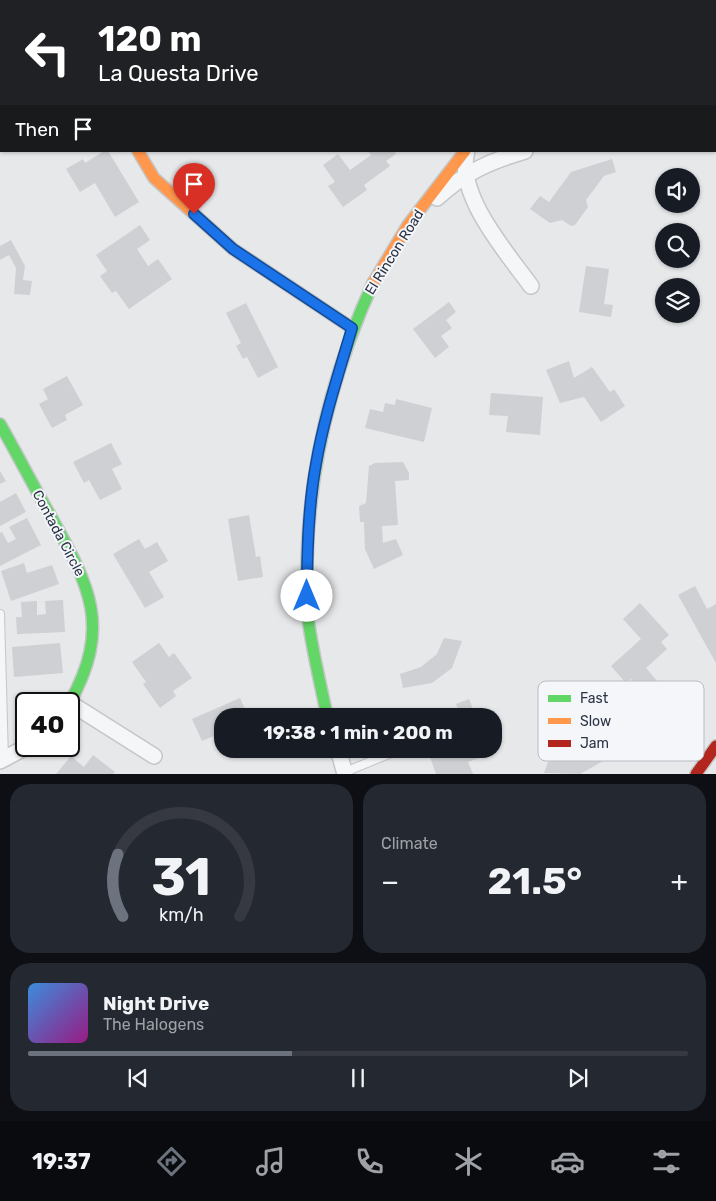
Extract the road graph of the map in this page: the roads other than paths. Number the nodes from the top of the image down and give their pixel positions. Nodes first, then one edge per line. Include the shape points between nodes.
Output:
1 (139, 152) edge
2 (465, 152) edge
3 (466, 152) edge
4 (522, 152) edge
5 (465, 175) junction
6 (408, 224) junction
7 (530, 286) dead end
8 (352, 328) junction
9 (0, 424) edge
10 (0, 614) edge
11 (74, 692) edge
12 (325, 708) edge
13 (80, 710) edge
14 (716, 746) edge
15 (15, 754) edge
16 (154, 756) dead end
17 (341, 758) edge
18 (380, 758) edge
19 (2, 761) edge
20 (345, 773) edge
21 (696, 774) edge

1 - 8 street via 154,178 233,249
2 - 6 street, El Rincon Road
3 - 5 street
4 - 5 street via 489,162
5 - 6 street
5 - 7 street via 485,220
6 - 8 street, El Rincon Road via 372,282
8 - 12 street, El Rincon Road via 330,399 316,464 308,524 307,610
9 - 11 street, Contada Circle via 75,560 88,591 92,621 90,650
10 - 19 lane
13 - 16 street
14 - 21 street
15 - 19 street
17 - 20 street
18 - 20 lane

